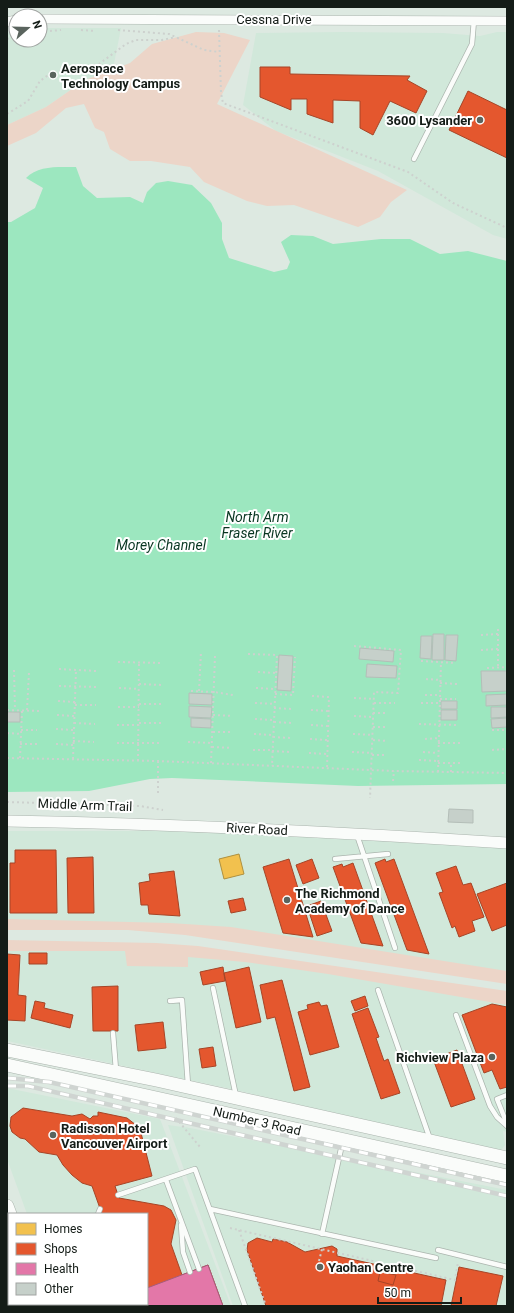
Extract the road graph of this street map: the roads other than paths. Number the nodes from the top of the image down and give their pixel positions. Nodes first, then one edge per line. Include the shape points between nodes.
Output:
1 (48, 19) edge
2 (474, 20) junction
3 (507, 21) edge
4 (414, 159) dead end
5 (7, 821) edge
6 (356, 833) junction
7 (507, 843) edge
8 (388, 854) dead end
9 (363, 855) junction
10 (335, 859) dead end
11 (395, 948) dead end
12 (213, 988) dead end
13 (378, 990) dead end
14 (170, 1001) dead end
15 (456, 1015) dead end
16 (113, 1033) dead end
17 (7, 1050) edge
18 (7, 1064) edge
19 (116, 1072) junction
20 (188, 1087) junction
21 (507, 1095) edge
22 (237, 1097) junction
23 (346, 1121) junction
24 (507, 1125) edge
25 (343, 1140) junction
26 (430, 1140) junction
27 (507, 1158) edge
28 (507, 1176) edge
29 (166, 1180) junction
30 (118, 1195) dead end
31 (210, 1209) junction
32 (181, 1222) junction
33 (322, 1234) junction
34 (507, 1267) edge
35 (199, 1269) dead end
36 (190, 1272) dead end
37 (245, 1306) edge

1 - 2 street, Cessna Drive
2 - 3 street, Cessna Drive
2 - 4 lane via 472,44
5 - 6 street, River Road via 155,824
6 - 7 street, River Road
6 - 9 lane
8 - 9 lane
9 - 10 lane
9 - 11 lane
12 - 22 lane
13 - 26 lane
14 - 20 lane via 182,1000
15 - 24 lane via 490,1106 497,1117
16 - 19 lane
17 - 19 main road, Number 3 Road
18 - 25 main road, Number 3 Road
19 - 20 main road, Number 3 Road
20 - 22 main road, Number 3 Road
21 - 24 lane via 497,1099
22 - 23 main road, Number 3 Road
23 - 25 main road
23 - 26 main road, Number 3 Road
25 - 28 main road, Number 3 Road
25 - 33 lane
26 - 27 main road, Number 3 Road
29 - 30 lane
29 - 31 lane via 195,1170
29 - 32 lane
31 - 33 lane
31 - 37 lane
32 - 35 lane
32 - 36 lane via 183,1252
33 - 34 lane via 436,1258 438,1250

